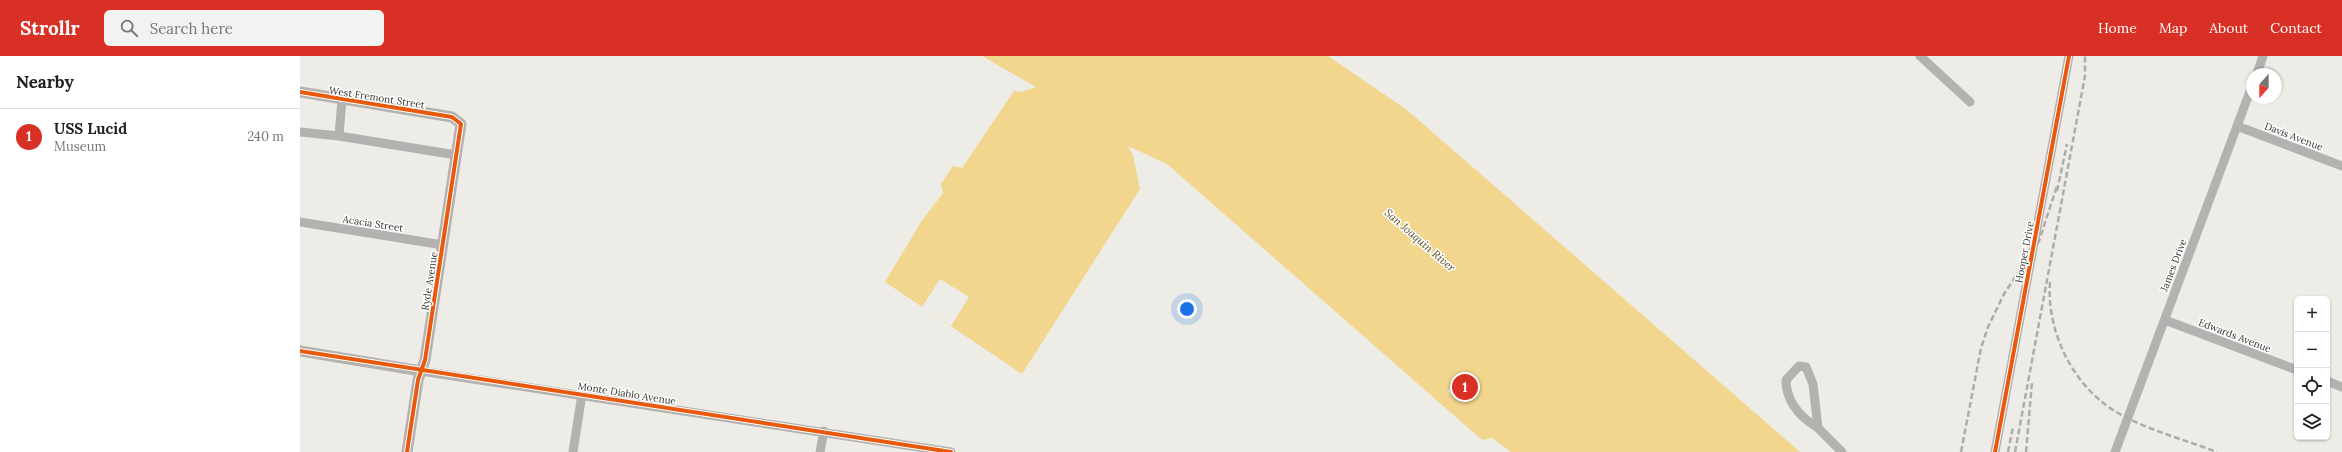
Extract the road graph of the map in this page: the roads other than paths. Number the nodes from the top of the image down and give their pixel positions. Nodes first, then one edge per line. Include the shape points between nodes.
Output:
1 (1920, 56) edge
2 (2069, 56) edge
3 (2263, 56) edge
4 (2258, 68) edge
5 (300, 92) edge
6 (342, 99) junction
7 (1970, 102) dead end
8 (2246, 102) edge
9 (452, 116) joint
10 (2237, 126) junction
11 (300, 132) edge
12 (339, 136) junction
13 (456, 155) junction
14 (2342, 166) edge
15 (300, 222) edge
16 (443, 245) junction
17 (2165, 320) junction
18 (300, 351) edge
19 (2294, 369) edge
20 (421, 371) junction
21 (2330, 383) edge
22 (2342, 387) edge
23 (582, 394) junction
24 (1818, 428) junction
25 (824, 431) junction
26 (407, 452) edge
27 (573, 452) edge
28 (820, 452) edge
29 (951, 452) edge
30 (1842, 452) edge
31 (1995, 452) edge
32 (2115, 452) edge

1 - 7 street
2 - 31 street, Hooper Drive
3 - 4 street
5 - 6 street, West Fremont Street
6 - 9 street, West Fremont Street
6 - 12 street
8 - 10 street, James Drive
9 - 13 street, Ryde Avenue via 461,124
10 - 14 street, Davis Avenue
10 - 17 street, James Drive
11 - 12 street
12 - 13 street
13 - 16 street, Ryde Avenue
15 - 16 street, Acacia Street
16 - 20 street, Ryde Avenue via 425,360
17 - 19 street, Edwards Avenue
17 - 32 street, James Drive
18 - 20 street, Monte Diablo Avenue
20 - 23 street, Monte Diablo Avenue
20 - 26 street, Ryde Avenue
21 - 22 street
23 - 25 street, Monte Diablo Avenue
23 - 27 street
24 - 24 street via 1795,410 1790,401 1786,380 1799,366 1806,367 1811,375
24 - 30 street
25 - 28 street
25 - 29 street, Monte Diablo Avenue

